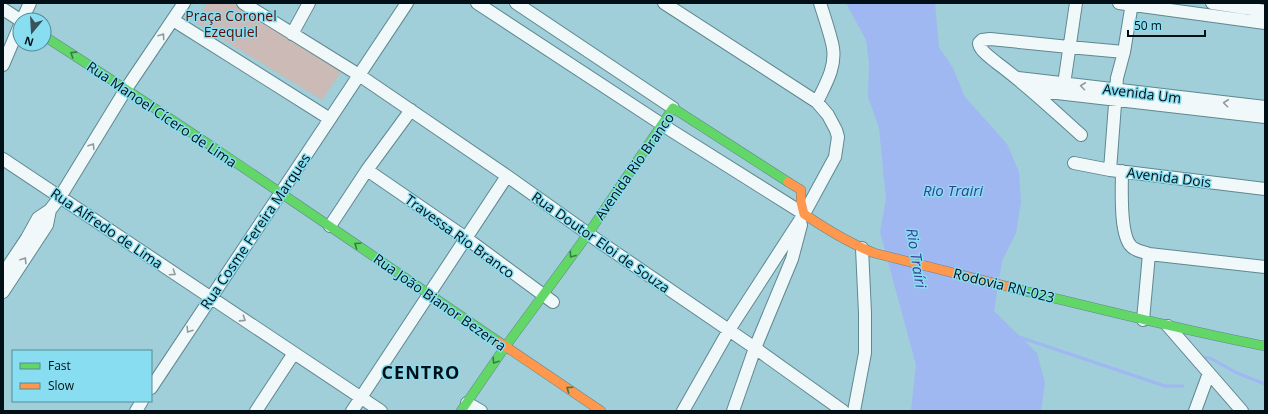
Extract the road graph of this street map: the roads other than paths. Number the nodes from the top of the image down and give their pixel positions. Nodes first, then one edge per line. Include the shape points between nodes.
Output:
1 (30, 3) edge
2 (184, 3) edge
3 (243, 3) edge
4 (309, 3) edge
5 (407, 3) edge
6 (477, 3) edge
7 (516, 3) edge
8 (664, 3) edge
9 (820, 3) edge
10 (1076, 3) edge
11 (1119, 3) edge
12 (1212, 3) edge
13 (1132, 4) edge
14 (3, 9) edge
15 (1265, 11) edge
16 (25, 12) edge
17 (12, 14) edge
18 (173, 20) junction
19 (1265, 22) edge
20 (292, 34) junction
21 (52, 41) edge
22 (12, 44) edge
23 (1069, 47) junction
24 (1124, 52) junction
25 (3, 65) edge
26 (359, 75) junction
27 (1018, 78) junction
28 (1063, 88) junction
29 (126, 89) junction
30 (1031, 90) junction
31 (1115, 95) junction
32 (1161, 100) junction
33 (817, 102) junction
34 (1265, 107) edge
35 (673, 108) junction
36 (411, 110) junction
37 (1265, 117) edge
38 (330, 118) junction
39 (674, 125) junction
40 (1080, 135) dead end
41 (3, 159) edge
42 (1074, 163) dead end
43 (367, 170) junction
44 (1116, 171) junction
45 (507, 176) junction
46 (1265, 189) edge
47 (280, 193) junction
48 (60, 197) junction
49 (804, 214) junction
50 (330, 226) junction
51 (466, 238) junction
52 (594, 239) junction
53 (31, 241) junction
54 (862, 248) junction
55 (1145, 252) junction
56 (1265, 268) edge
57 (3, 274) edge
58 (3, 292) edge
59 (428, 294) junction
60 (543, 295) junction
61 (210, 298) junction
62 (553, 302) dead end
63 (1138, 318) junction
64 (1168, 326) junction
65 (730, 330) junction
66 (1265, 346) edge
67 (505, 347) junction
68 (755, 348) junction
69 (294, 353) junction
70 (1209, 373) junction
71 (152, 386) edge
72 (360, 398) junction
73 (141, 402) edge
74 (464, 407) edge
75 (479, 408) edge
76 (136, 411) edge
77 (256, 411) edge
78 (352, 411) edge
79 (382, 411) edge
80 (601, 411) edge
81 (683, 411) edge
82 (733, 411) edge
83 (843, 411) edge
84 (854, 411) edge
85 (1194, 411) edge
86 (1242, 411) edge

1 - 16 street
2 - 18 street
3 - 20 street, Rua Doutor Eloi de Souza
4 - 20 street
5 - 26 street, Rua Cosme Fereira Marques
6 - 39 street
7 - 35 street
8 - 33 street
9 - 33 street via 833,56 829,77
10 - 23 street
11 - 13 street
12 - 15 street
13 - 19 street
13 - 24 street
14 - 17 street
29 -> 18 street
18 - 38 street
20 - 26 street, Rua Doutor Eloi de Souza
29 -> 21 main road, Rua Manoel Cícero de Lima
22 - 25 street
23 - 24 street
23 - 27 street via 990,39 980,41 979,47
23 - 28 street
24 - 31 street
26 - 36 street, Rua Doutor Eloi de Souza
26 - 38 street, Rua Cosme Fereira Marques
27 - 28 street, Avenida Um
27 - 30 street
28 - 30 street, Avenida Um
28 - 31 street, Avenida Um
29 - 47 main road, Rua Manoel Cícero de Lima
48 -> 29 street
30 - 40 street
31 - 32 street, Avenida Um
31 - 44 street
34 -> 32 street, Avenida Um
32 - 37 street, Avenida Um
33 - 49 street via 836,130 837,146 835,157
35 - 39 main road, Avenida Rio Branco
35 - 39 main road, Avenida Rio Branco
36 - 43 street
36 - 45 street, Rua Doutor Eloi de Souza
38 - 47 street, Rua Cosme Fereira Marques
39 - 49 street
39 - 49 main road via 801,190
39 - 52 main road, Avenida Rio Branco
41 - 48 street, Rua Alfredo de Lima
42 - 44 street, Avenida Dois
43 - 50 street
43 - 51 street, Travessa Rio Branco
44 - 46 street, Avenida Dois
44 - 55 street via 1127,240 1132,248
45 - 51 street
45 - 52 street, Rua Doutor Eloi de Souza
47 - 50 main road, Rua João Bianor Bezerra
47 - 61 street, Rua Cosme Fereira Marques
48 - 53 street via 50,210 47,225
48 -> 61 street, Rua Alfredo de Lima
49 - 54 main road, Rodovia RN-023 via 835,235
49 - 65 street
49 - 68 street via 792,259
59 -> 50 main road, Rua João Bianor Bezerra
51 - 59 street
51 - 60 street, Travessa Rio Branco
52 -> 60 main road, Avenida Rio Branco
52 - 65 street, Rua Doutor Eloi de Souza
53 - 57 street
58 -> 53 street
54 - 63 main road, Rodovia RN-023
54 - 84 street via 865,353
55 - 56 street
55 - 63 street
59 - 67 main road, Rua João Bianor Bezerra
59 - 72 street
60 - 62 street, Travessa Rio Branco
60 - 67 main road, Avenida Rio Branco
61 -> 69 street, Rua Alfredo de Lima
61 -> 71 street, Rua Cosme Fereira Marques
63 - 64 main road, Rodovia RN-023
64 - 66 main road, Rodovia RN-023
64 - 70 street
65 - 68 street, Rua Doutor Eloi de Souza
65 - 81 street
67 -> 74 main road, Avenida Rio Branco
80 -> 67 main road, Rua João Bianor Bezerra
68 - 82 street
68 - 83 street, Rua Doutor Eloi de Souza
69 - 72 street, Rua Alfredo de Lima
69 - 77 street
70 - 85 street
70 - 86 street
72 - 78 street
72 - 79 street, Rua Alfredo de Lima
73 - 76 street
74 - 75 street

